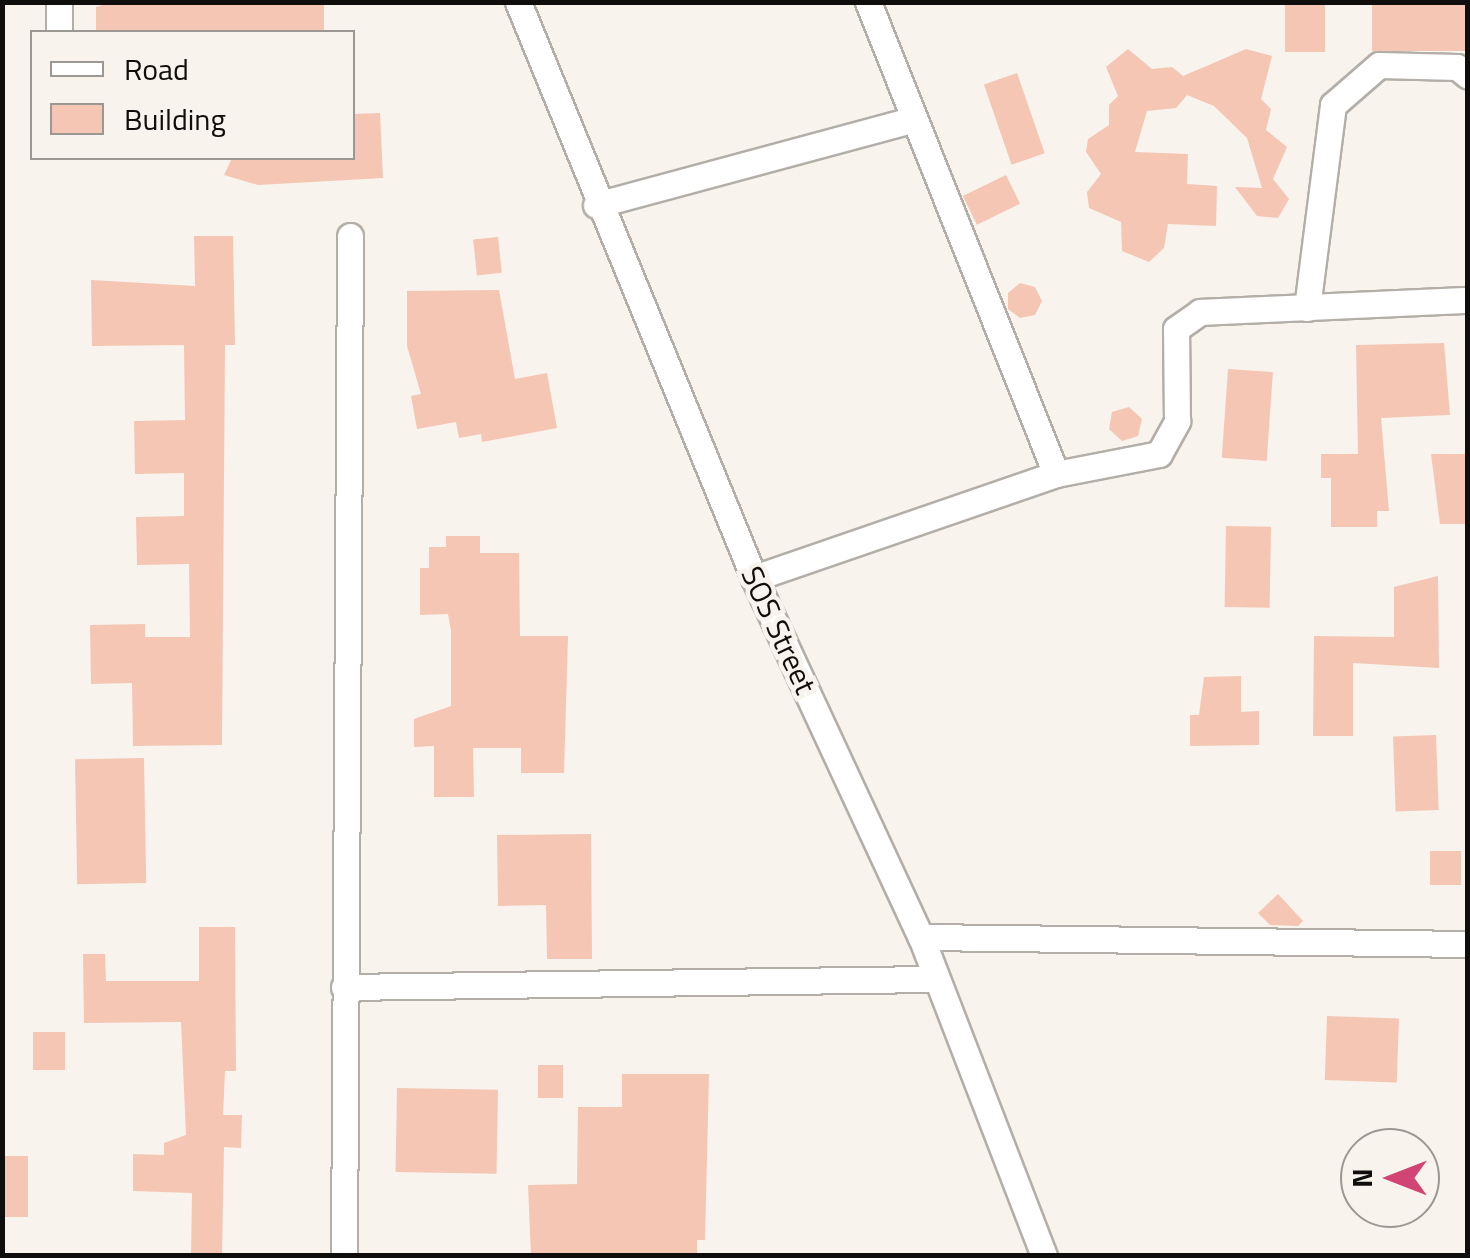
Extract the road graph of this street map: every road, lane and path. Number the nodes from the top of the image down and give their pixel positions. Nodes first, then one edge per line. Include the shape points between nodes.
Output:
1 (59, 2) edge
2 (518, 2) edge
3 (868, 2) edge
4 (59, 30) edge
5 (1468, 76) edge
6 (910, 120) junction
7 (596, 205) junction
8 (350, 236) dead end
9 (1468, 300) edge
10 (1306, 308) junction
11 (1056, 474) junction
12 (754, 578) junction
13 (921, 937) junction
14 (1468, 944) edge
15 (935, 979) junction
16 (344, 987) junction
17 (344, 1256) edge
18 (1044, 1256) edge

1 - 4 street
2 - 7 street, SOS Street
3 - 6 street
5 - 10 street via 1458,67 1379,65 1333,105
6 - 7 street
6 - 11 street
7 - 12 street, SOS Street
8 - 16 street
9 - 10 street
10 - 11 street via 1188,319 1176,329 1172,442 1158,454
11 - 12 street
12 - 13 street, SOS Street
13 - 14 street
13 - 15 street, SOS Street
15 - 16 street
15 - 18 street, SOS Street
16 - 17 street

